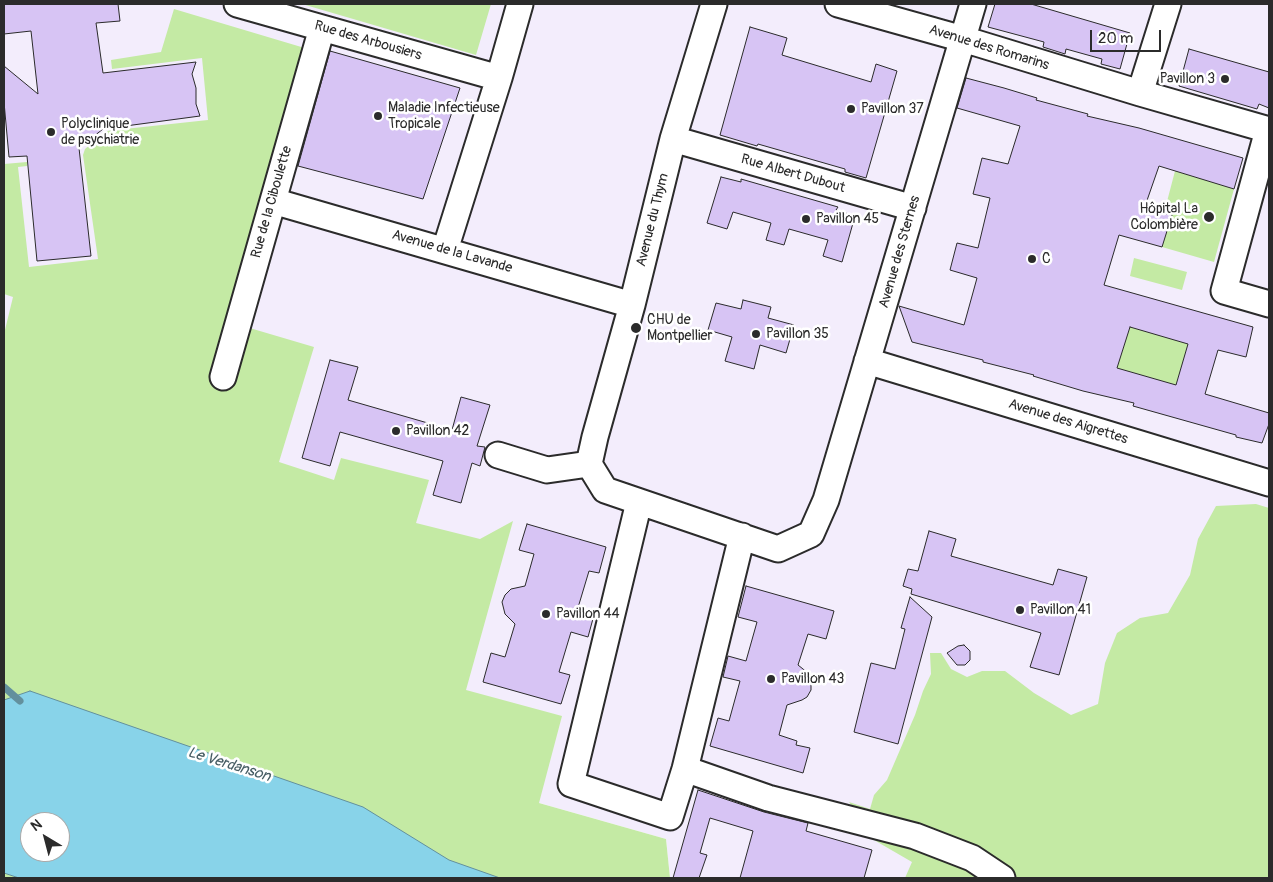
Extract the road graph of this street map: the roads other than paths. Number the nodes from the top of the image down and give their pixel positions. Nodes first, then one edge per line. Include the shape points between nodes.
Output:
1 (237, 4) edge
2 (520, 4) edge
3 (714, 4) edge
4 (838, 4) edge
5 (973, 4) edge
6 (1168, 4) edge
7 (322, 28) junction
8 (962, 39) junction
9 (499, 78) junction
10 (1140, 94) junction
11 (1269, 130) edge
12 (673, 139) junction
13 (273, 200) junction
14 (913, 208) junction
15 (446, 250) junction
16 (1269, 304) edge
17 (632, 305) junction
18 (868, 361) junction
19 (224, 377) dead end
20 (498, 455) dead end
21 (589, 464) junction
22 (1269, 483) edge
23 (639, 502) junction
24 (742, 536) junction
25 (685, 769) junction
26 (1002, 878) edge

1 - 7 lane, Rue des Arbousiers
2 - 9 lane
3 - 12 lane, Avenue du Thym
4 - 8 lane, Avenue des Romarins
5 - 8 lane, Avenue des Sternes
6 - 10 lane
7 - 9 lane, Rue des Arbousiers
7 - 13 lane, Rue de la Ciboulette
8 - 10 lane, Avenue des Romarins
8 - 14 lane, Avenue des Sternes
9 - 15 lane
10 - 11 lane, Avenue des Romarins
11 - 16 lane via 1224,291
12 - 14 lane, Rue Albert Dubout
12 - 17 lane, Avenue du Thym
13 - 15 lane, Avenue de la Lavande
13 - 19 lane, Rue de la Ciboulette
14 - 18 lane, Avenue des Sternes
15 - 17 lane, Avenue de la Lavande
17 - 21 lane, Avenue du Thym
18 - 22 lane, Avenue des Aigrettes
18 - 24 lane, Avenue des Sternes via 826,500 811,534 778,549
20 - 21 lane via 547,470
21 - 23 lane, Avenue des Sternes via 605,490
23 - 24 lane, Avenue des Sternes
23 - 25 lane via 571,784 670,817
24 - 25 lane
25 - 26 lane via 768,798 915,836 972,858

